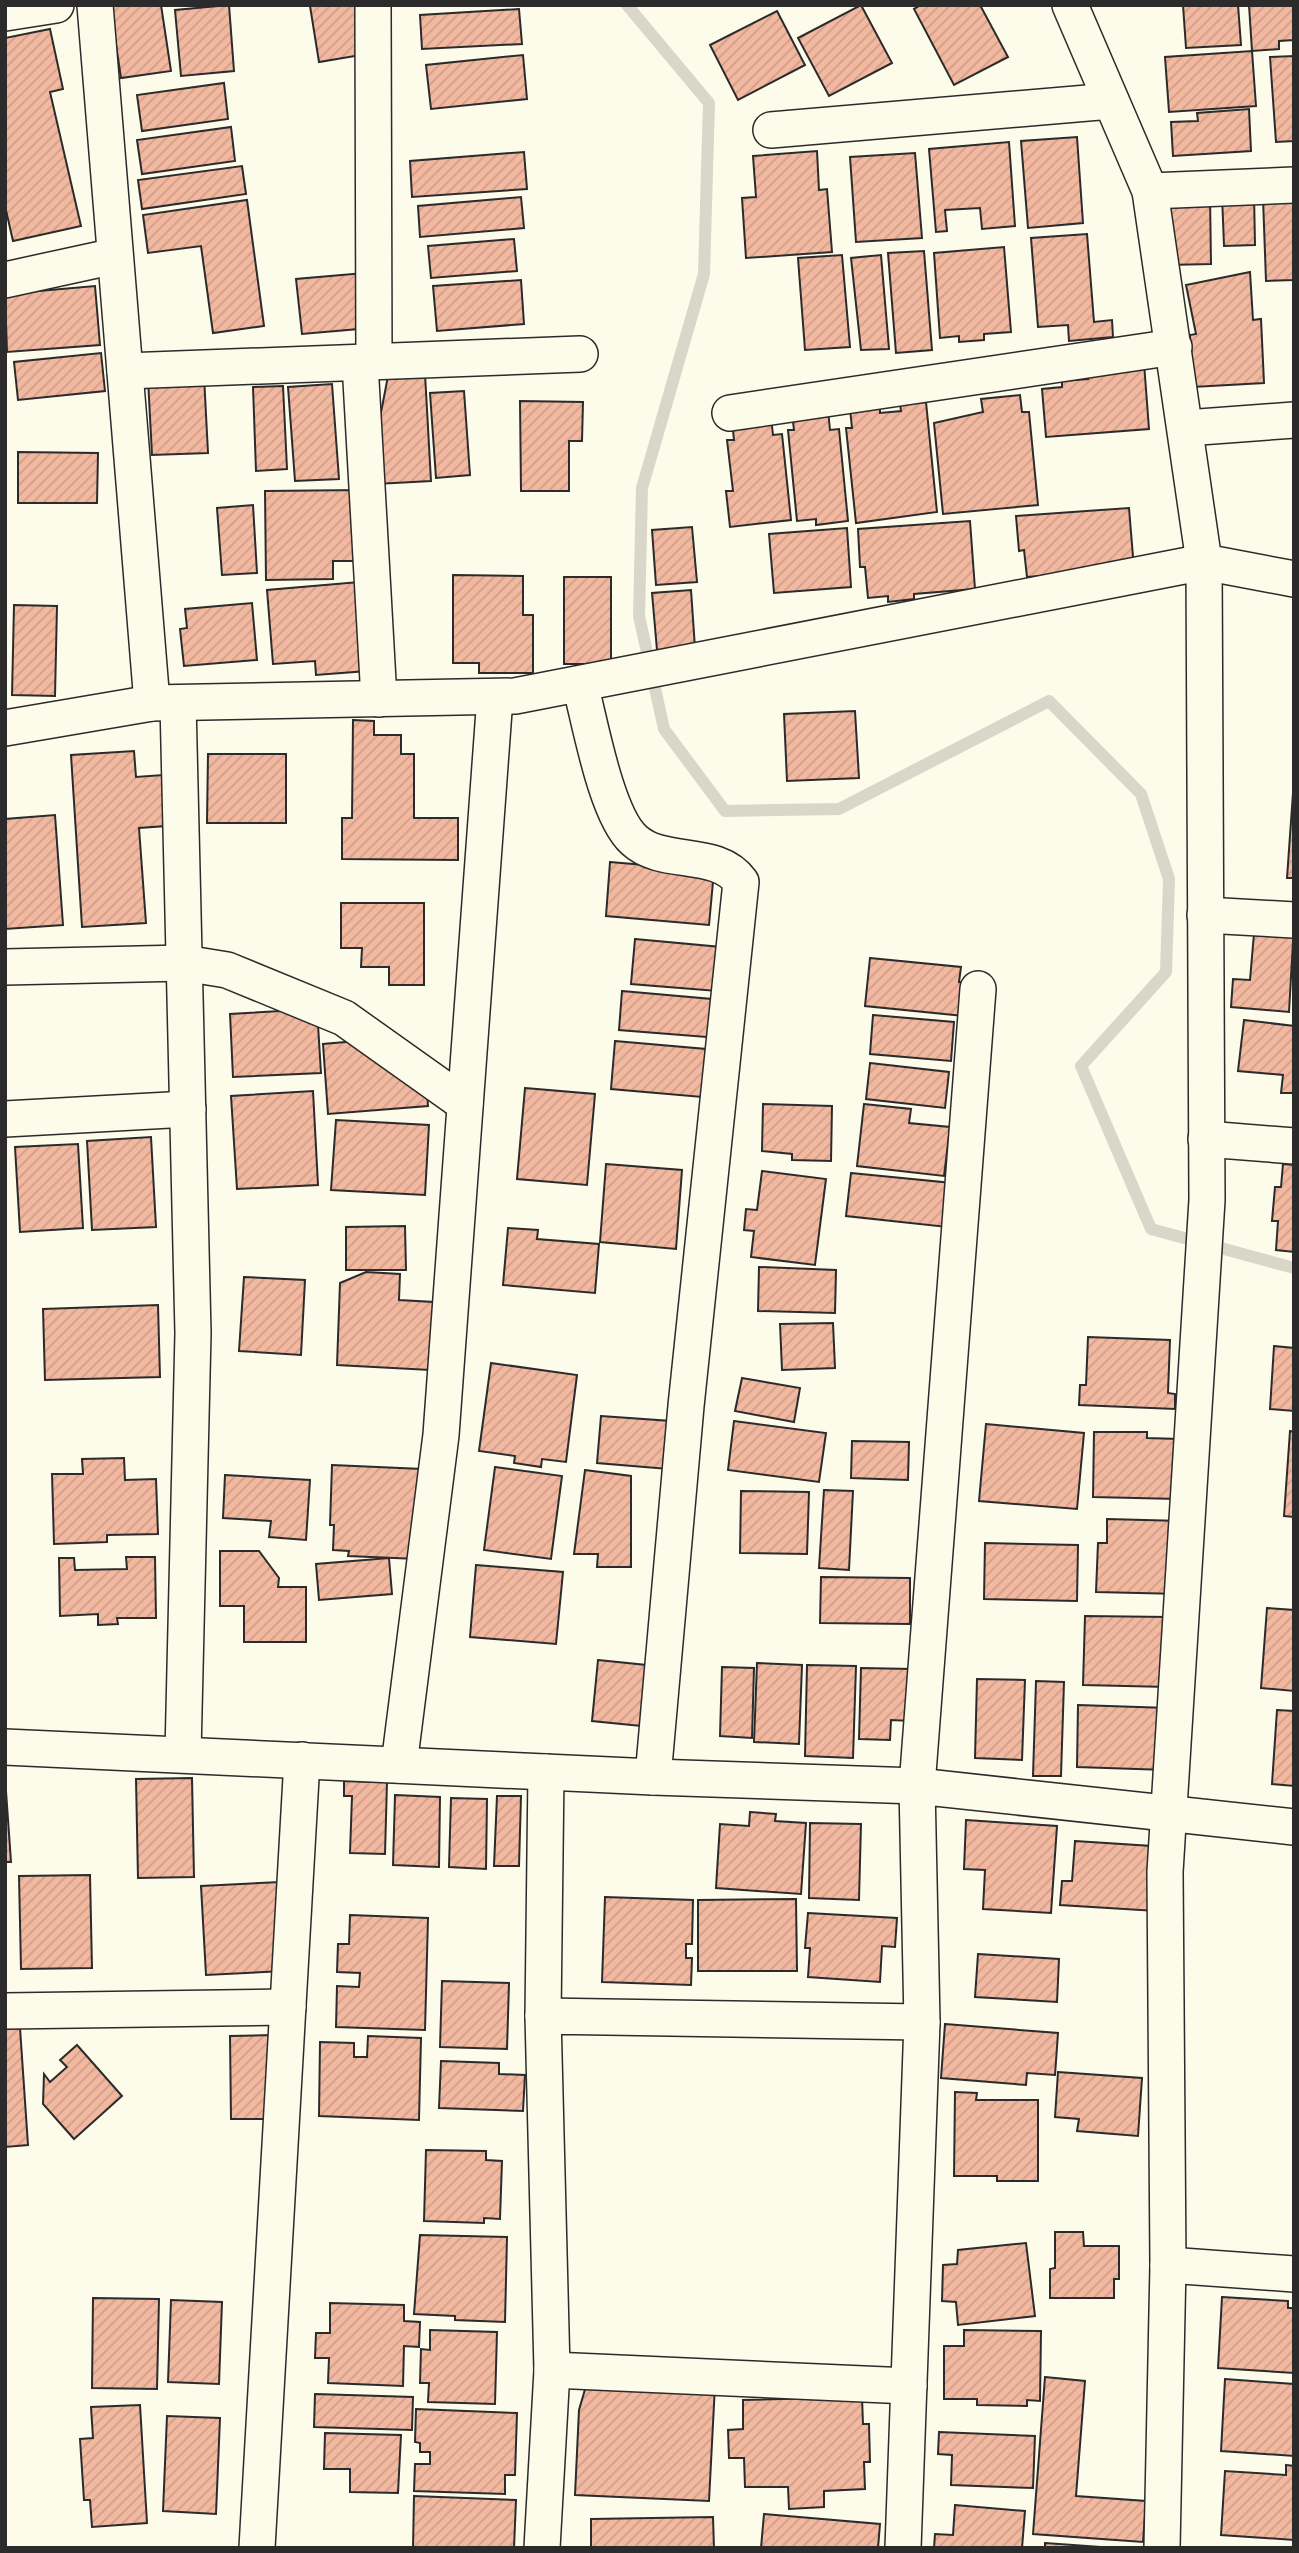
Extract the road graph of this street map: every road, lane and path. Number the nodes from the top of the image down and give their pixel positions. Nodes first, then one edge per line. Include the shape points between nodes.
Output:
1 (56, 5) edge
2 (95, 5) edge
3 (373, 5) edge
4 (1070, 5) edge
5 (5, 13) edge
6 (1111, 100) junction
7 (771, 130) dead end
8 (1294, 185) edge
9 (1150, 191) junction
10 (115, 256) junction
11 (5, 280) edge
12 (1174, 347) junction
13 (580, 354) dead end
14 (367, 362) junction
15 (125, 371) junction
16 (730, 413) dead end
17 (1294, 420) edge
18 (1186, 428) junction
19 (1204, 562) junction
20 (1294, 579) edge
21 (595, 681) junction
22 (495, 697) junction
23 (379, 699) junction
24 (165, 703) junction
25 (5, 728) edge
26 (1205, 915) junction
27 (1294, 920) edge
28 (184, 963) junction
29 (5, 967) edge
30 (978, 989) dead end
31 (465, 1104) junction
32 (188, 1109) junction
33 (5, 1119) edge
34 (1206, 1139) junction
35 (1294, 1146) edge
36 (5, 1747) edge
37 (183, 1754) junction
38 (302, 1760) junction
39 (400, 1765) junction
40 (546, 1772) junction
41 (653, 1777) junction
42 (917, 1786) junction
43 (1169, 1811) junction
44 (1294, 1827) edge
45 (288, 2007) junction
46 (5, 2011) edge
47 (543, 2016) junction
48 (922, 2022) junction
49 (1168, 2265) junction
50 (1294, 2274) edge
51 (552, 2370) junction
52 (909, 2386) junction
53 (257, 2548) edge
54 (542, 2548) edge
55 (903, 2548) edge
56 (1162, 2548) edge

1 - 5 street
2 - 10 street
3 - 14 street
4 - 6 street
6 - 7 street
6 - 9 street
8 - 9 street
9 - 12 street
10 - 11 street
10 - 15 street
12 - 16 street
12 - 18 street
13 - 14 street
14 - 15 street
14 - 23 street
15 - 24 street
17 - 18 street
18 - 19 street
19 - 20 street
19 - 21 street
19 - 26 street
21 - 22 street
21 - 41 street via 613,804 623,827 648,849 727,867 741,882
22 - 23 street
22 - 31 street
23 - 24 street
24 - 25 street
24 - 28 street
26 - 27 street
26 - 34 street
28 - 29 street
28 - 31 street via 227,970 344,1018
28 - 32 street
30 - 42 street
31 - 39 street via 441,1435
32 - 33 street
32 - 37 street via 193,1333
34 - 35 street
34 - 43 street via 1207,1200
36 - 37 street
37 - 38 street
38 - 39 street
38 - 45 street
39 - 40 street
40 - 41 street
40 - 47 street
41 - 42 street
42 - 43 street
42 - 48 street
43 - 44 street
43 - 49 street via 1165,1872
45 - 46 street
45 - 53 street
47 - 48 street
47 - 51 street
48 - 52 street
49 - 50 street
49 - 56 street
51 - 52 street
51 - 54 street
52 - 55 street

